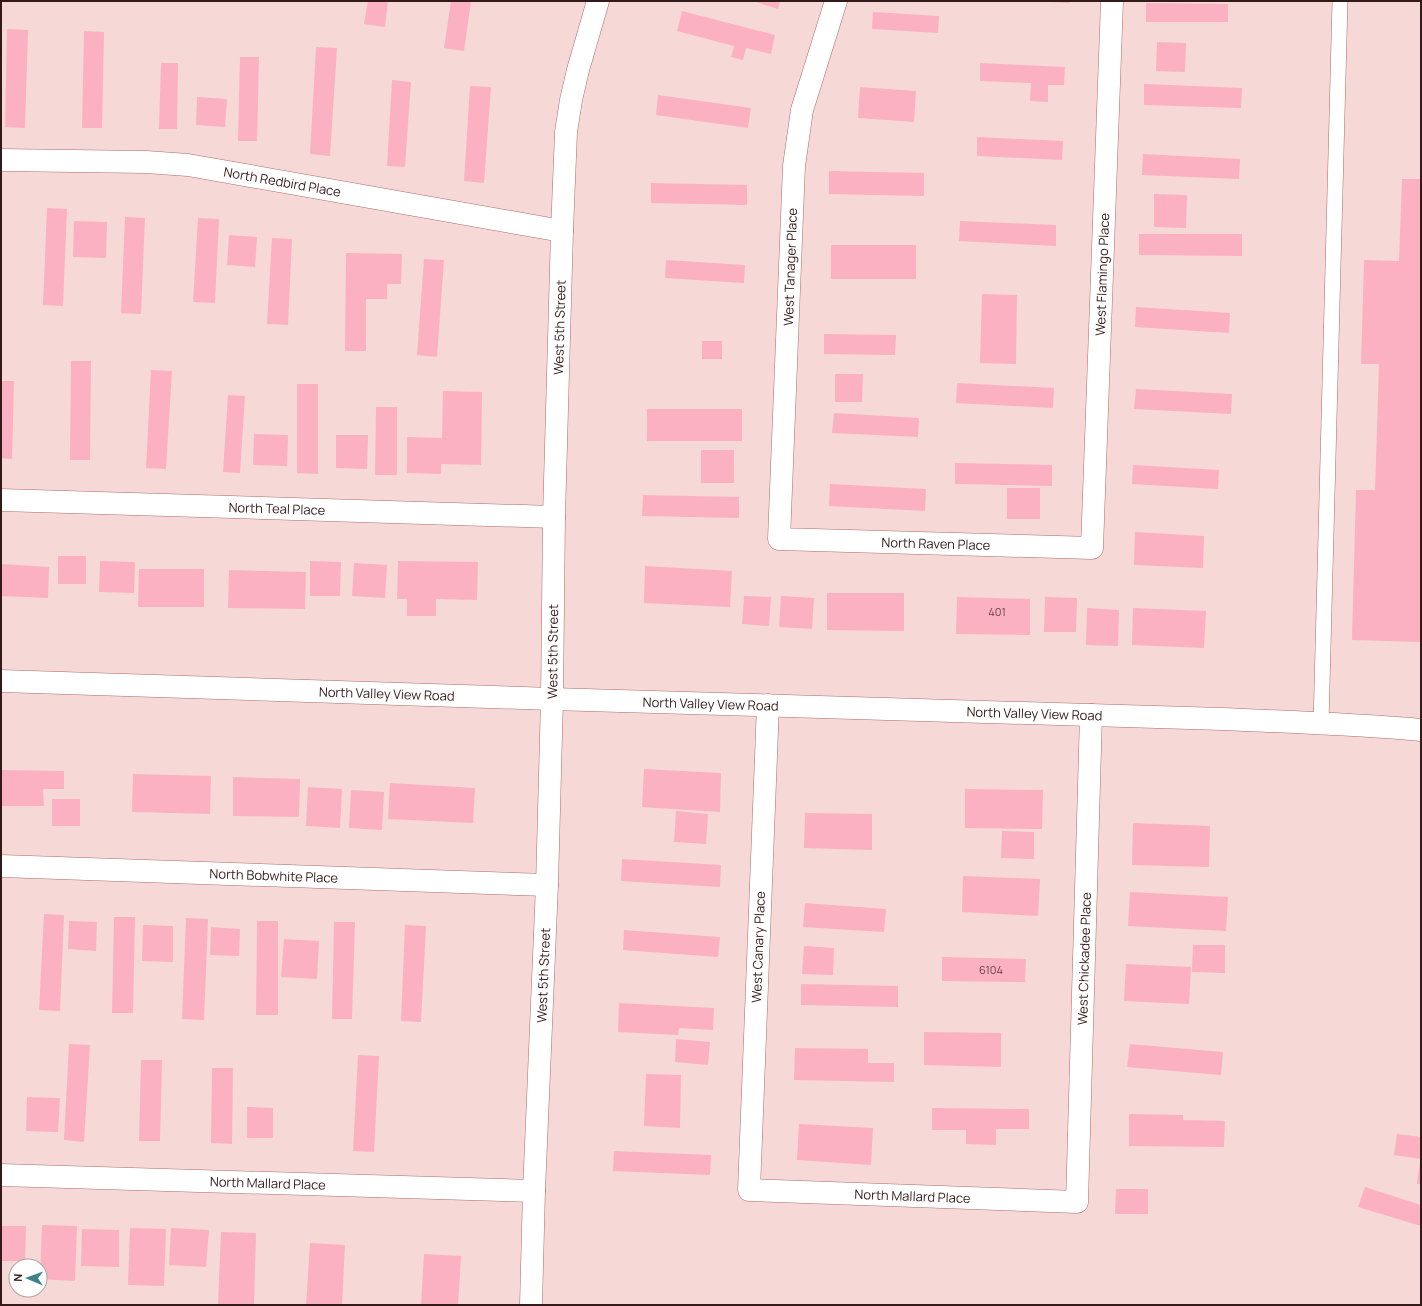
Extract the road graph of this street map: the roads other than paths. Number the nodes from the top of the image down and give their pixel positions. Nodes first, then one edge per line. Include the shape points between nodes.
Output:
1 (598, 1) edge
2 (836, 1) edge
3 (1112, 1) edge
4 (1340, 1) edge
5 (1, 160) edge
6 (562, 231) junction
7 (1, 500) edge
8 (554, 517) junction
9 (779, 539) joint
10 (1092, 548) joint
11 (1, 681) edge
12 (552, 699) junction
13 (768, 705) junction
14 (1091, 715) junction
15 (1321, 724) junction
16 (1421, 730) edge
17 (1, 866) edge
18 (547, 885) junction
19 (1, 1175) edge
20 (748, 1190) joint
21 (534, 1191) junction
22 (1077, 1202) joint
23 (531, 1305) edge

1 - 6 street, West 5th Street via 571,100 566,132
2 - 9 street, West Tanager Place via 802,110 794,166
3 - 10 street, West Flamingo Place
4 - 15 lane
5 - 6 street, North Redbird Place via 188,165
6 - 8 street, West 5th Street
7 - 8 street, North Teal Place
8 - 12 street, West 5th Street
9 - 10 street, North Raven Place
11 - 12 street, North Valley View Road
12 - 13 street, North Valley View Road
12 - 18 street, West 5th Street
13 - 14 street, North Valley View Road
13 - 20 street, West Canary Place
14 - 15 street, North Valley View Road
14 - 22 street, West Chickadee Place
15 - 16 street, North Valley View Road
17 - 18 street, North Bobwhite Place
18 - 21 street, West 5th Street
19 - 21 street, North Mallard Place
20 - 22 street, North Mallard Place
21 - 23 street, West 5th Street

